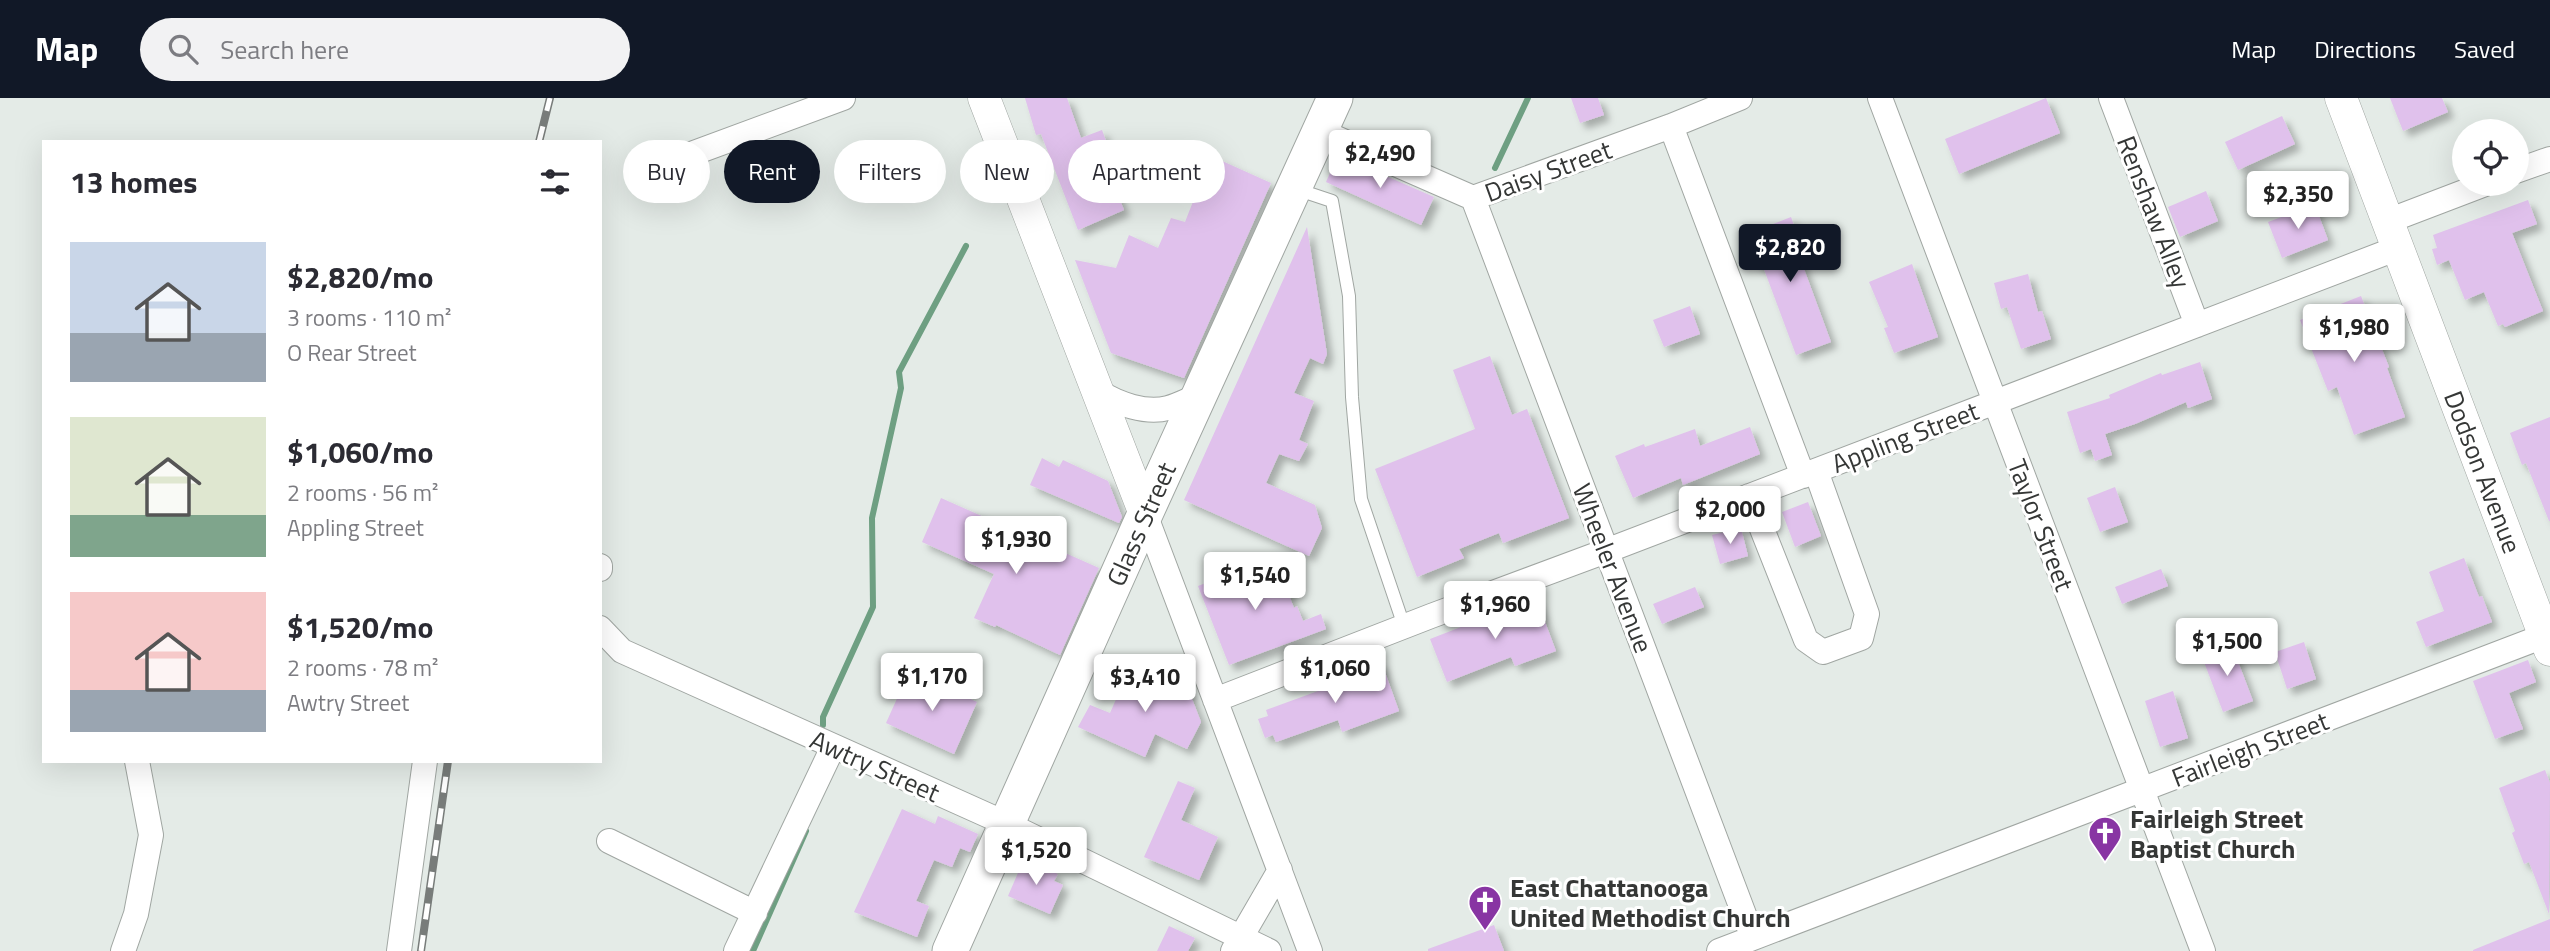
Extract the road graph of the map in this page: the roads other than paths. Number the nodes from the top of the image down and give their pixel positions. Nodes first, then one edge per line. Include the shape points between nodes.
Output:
1 (843, 98) edge
2 (984, 98) edge
3 (1335, 98) edge
4 (1740, 98) edge
5 (1880, 98) edge
6 (2110, 98) edge
7 (2341, 98) edge
8 (1671, 126) junction
9 (1320, 131) junction
10 (710, 147) edge
11 (2550, 159) edge
12 (2529, 167) edge
13 (1294, 188) junction
14 (2463, 196) edge
15 (1472, 198) junction
16 (2393, 235) junction
17 (2197, 326) junction
18 (1099, 392) junction
19 (1200, 395) junction
20 (1995, 402) junction
21 (1809, 473) junction
22 (1749, 496) junction
23 (1145, 514) junction
24 (1606, 551) junction
25 (2541, 599) edge
26 (1404, 626) junction
27 (602, 630) edge
28 (2547, 643) edge
29 (1215, 700) junction
30 (833, 747) junction
31 (138, 763) edge
32 (425, 763) edge
33 (2142, 790) junction
34 (1007, 824) junction
35 (609, 841) dead end
36 (1280, 870) junction
37 (755, 913) junction
38 (1752, 938) junction
39 (1237, 943) edge
40 (123, 951) edge
41 (399, 951) edge
42 (736, 951) edge
43 (950, 951) edge
44 (1269, 951) edge
45 (1310, 951) edge
46 (1719, 951) edge
47 (2203, 951) edge

1 - 10 street
2 - 18 street
3 - 9 main road, Glass Street
4 - 8 street, Daisy Street
5 - 20 street, Taylor Street
6 - 17 street, Renshaw Alley
7 - 16 street, Dodson Avenue
8 - 15 street, Daisy Street
8 - 21 street
9 - 13 main road, Glass Street
9 - 15 street, Daisy Street
11 - 12 street
13 - 19 main road, Glass Street
13 - 26 lane via 1332,201 1349,296 1361,499
14 - 16 street, Appling Street
15 - 24 street, Wheeler Avenue
16 - 17 street, Appling Street
16 - 25 street, Dodson Avenue
17 - 20 street, Appling Street
18 - 19 street via 1116,403 1167,409
18 - 23 street
19 - 23 main road, Glass Street
20 - 21 street, Appling Street
20 - 33 street, Taylor Street
21 - 22 street, Appling Street
21 - 22 street via 1867,614 1861,638 1823,652 1806,640
22 - 24 street, Appling Street
23 - 29 street
23 - 34 main road, Glass Street
24 - 26 street, Appling Street
24 - 38 street, Wheeler Avenue
25 - 28 street, Dodson Avenue
26 - 29 street, Appling Street
27 - 30 street, Awtry Street via 622,651
28 - 33 street, Fairleigh Street
29 - 36 street
30 - 34 street, Awtry Street
30 - 37 street
31 - 40 street via 151,835 136,914
32 - 41 street
33 - 38 street, Fairleigh Street
33 - 47 street, Taylor Street
34 - 39 street, Awtry Street
34 - 43 main road, Glass Street
35 - 37 street
36 - 39 street
36 - 45 street
37 - 42 street
38 - 46 street, Fairleigh Street
39 - 44 street, Awtry Street

